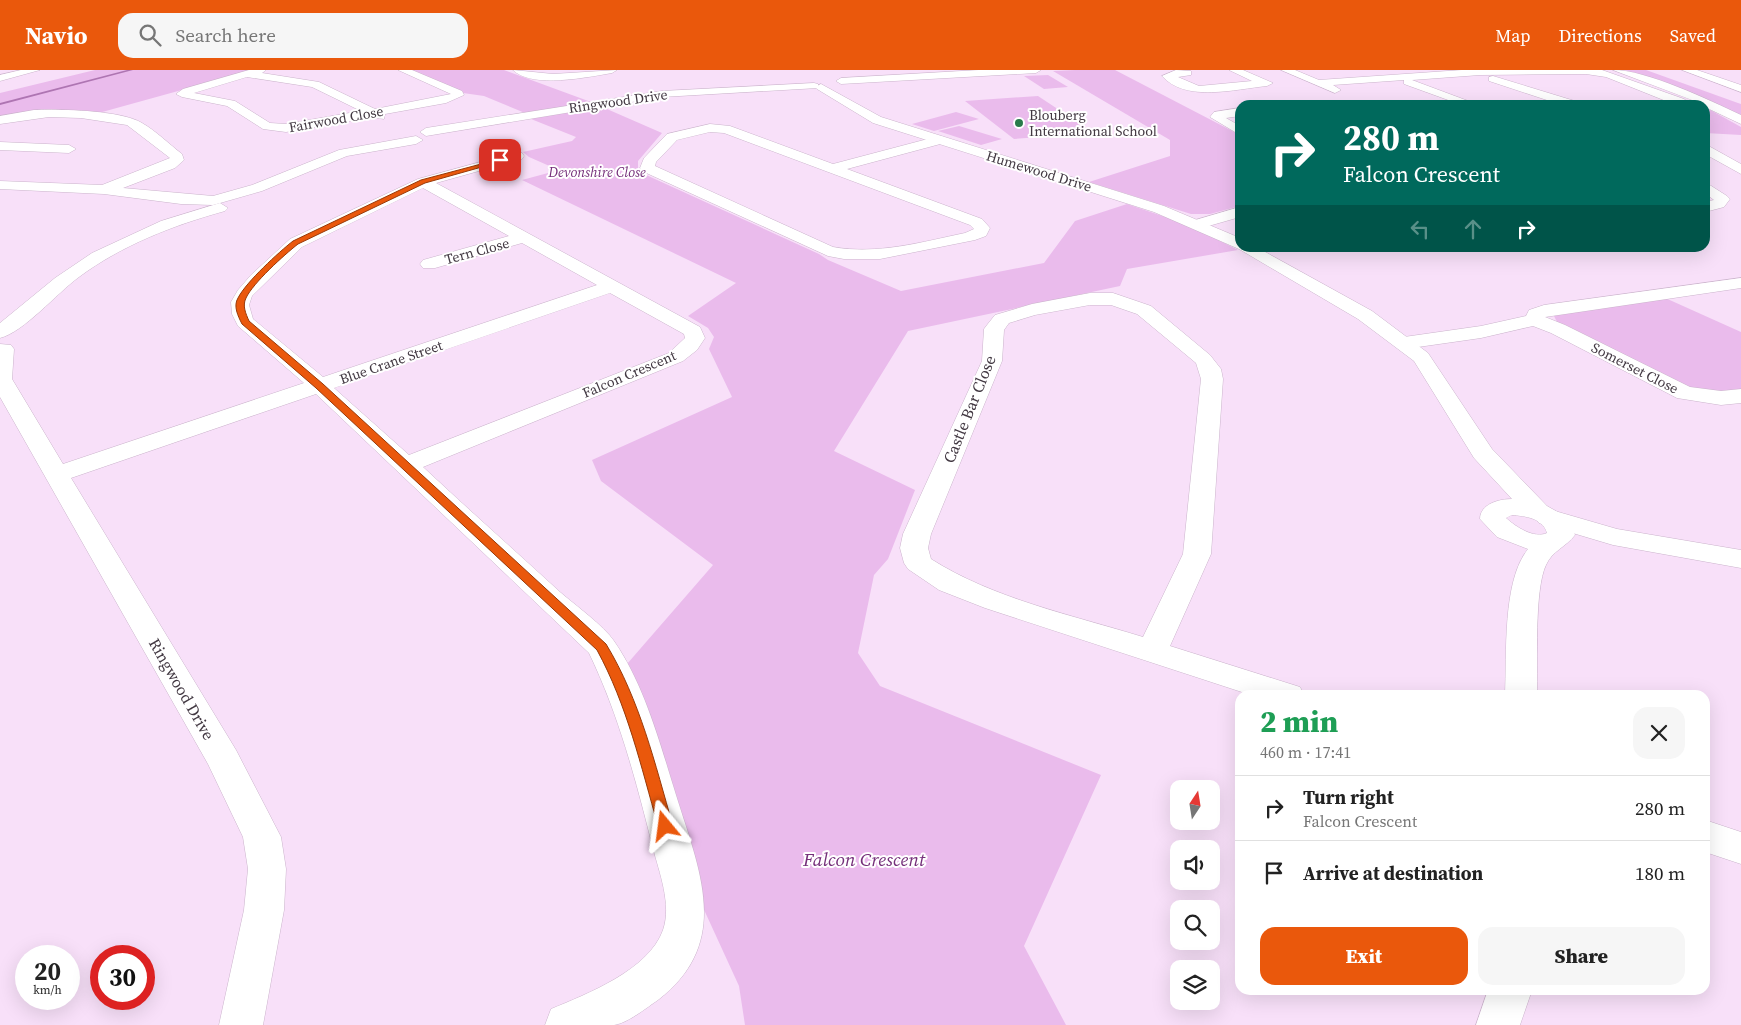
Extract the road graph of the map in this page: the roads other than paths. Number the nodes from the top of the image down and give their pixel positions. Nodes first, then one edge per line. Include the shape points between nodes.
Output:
1 (35, 70) edge
2 (260, 70) edge
3 (403, 70) edge
4 (518, 70) edge
5 (612, 70) edge
6 (1036, 70) edge
7 (1234, 70) edge
8 (1286, 70) edge
9 (1618, 70) edge
10 (1687, 70) edge
11 (1188, 72) edge
12 (1473, 73) junction
13 (245, 74) junction
14 (0, 78) edge
15 (1397, 78) junction
16 (816, 82) joint
17 (1318, 83) junction
18 (841, 87) junction
19 (1741, 88) edge
20 (1350, 96) dead end
21 (1459, 100) edge
22 (1558, 100) edge
23 (1677, 100) edge
24 (1699, 100) edge
25 (1710, 105) edge
26 (373, 113) junction
27 (1235, 113) edge
28 (0, 120) edge
29 (388, 120) dead end
30 (1741, 120) edge
31 (1235, 127) edge
32 (938, 140) junction
33 (0, 146) edge
34 (1710, 147) edge
35 (70, 150) dead end
36 (1722, 151) junction
37 (1710, 155) edge
38 (1741, 155) edge
39 (517, 156) dead end
40 (831, 168) junction
41 (1735, 178) edge
42 (1710, 180) edge
43 (423, 182) junction
44 (0, 185) edge
45 (257, 188) junction
46 (104, 190) junction
47 (1710, 190) edge
48 (211, 204) junction
49 (1710, 206) edge
50 (1235, 213) edge
51 (1198, 224) junction
52 (525, 237) junction
53 (1235, 242) edge
54 (1254, 252) edge
55 (429, 264) dead end
56 (1741, 282) edge
57 (612, 286) junction
58 (1534, 320) junction
59 (1404, 343) junction
60 (2, 354) edge
61 (320, 386) junction
62 (1741, 396) edge
63 (1483, 454) junction
64 (404, 466) junction
65 (56, 475) junction
66 (1501, 521) junction
67 (1549, 527) junction
68 (1741, 559) edge
69 (1525, 591) junction
70 (1152, 650) junction
71 (1273, 690) edge
72 (1521, 690) edge
73 (1710, 838) edge
74 (1741, 848) edge
75 (1508, 995) edge
76 (241, 1025) edge
77 (567, 1025) edge
78 (1498, 1025) edge

1 - 14 street
2 - 13 street, Fairwood Close
3 - 26 street, Fairwood Close via 458,92 458,95
4 - 5 street via 547,78
6 - 18 street via 873,80
7 - 11 street via 1268,83 1199,89 1167,76
8 - 17 street
9 - 24 street
10 - 19 street
12 - 15 street
12 - 22 street
12 - 23 street via 1598,72
13 - 26 street via 315,84
13 - 26 street, Fairwood Close via 182,94 231,103 267,126 279,128 295,128
15 - 17 street
15 - 21 street
16 - 18 street, Humewood Drive
16 - 45 street, Ringwood Drive via 662,94 416,134 328,158
17 - 20 street
18 - 32 street, Humewood Drive via 852,108 866,116
25 - 30 street
26 - 29 street
27 - 31 street via 1216,117
28 - 46 street via 51,112 130,122 177,157 178,160 170,165
32 - 40 street
32 - 51 street, Humewood Drive
33 - 35 street
34 - 36 street
36 - 37 street
36 - 38 street
36 - 41 street
39 - 43 street
40 - 40 street via 726,129 710,128 672,137 647,166 662,177 836,254 880,253 969,238 980,233 982,228 976,222
41 - 42 street
43 - 52 street, Falcon Crescent
43 - 61 street via 296,243 278,256 241,298 240,310 245,322
44 - 46 street
45 - 48 street, Ringwood Drive
45 - 48 street, Ringwood Drive via 237,201 229,198
46 - 48 street
47 - 49 street via 1722,199 1719,204
48 - 60 street, Ringwood Drive via 83,266 19,320
50 - 51 street
51 - 53 street, Humewood Drive
52 - 55 street, Tern Close
52 - 57 street, Falcon Crescent
54 - 59 street via 1365,315
56 - 58 street via 1544,311 1536,314
57 - 61 street, Blue Crane Street
57 - 64 street, Falcon Crescent via 693,331 695,338 690,346 676,357
58 - 59 street via 1481,332
58 - 62 street, Somerset Close via 1685,393 1721,398
59 - 63 street via 1433,373
60 - 65 street, Ringwood Drive
61 - 64 street
61 - 65 street, Blue Crane Street
63 - 66 street
63 - 67 street
64 - 77 street via 602,647 634,717 684,893 682,934 653,978 626,998
65 - 76 street, Ringwood Drive via 224,760 262,838 268,869 264,910
66 - 67 street via 1527,541
66 - 69 street
67 - 68 street
67 - 69 street via 1532,563
69 - 72 street
70 - 70 street, Castle Bar Close via 949,584 918,563 914,548 917,534 992,361 994,329 1002,320 1032,310 1090,299 1113,299 1144,310 1204,359 1210,369 1212,379 1196,554
70 - 71 street, Castle Bar Close
73 - 74 street
75 - 78 street

